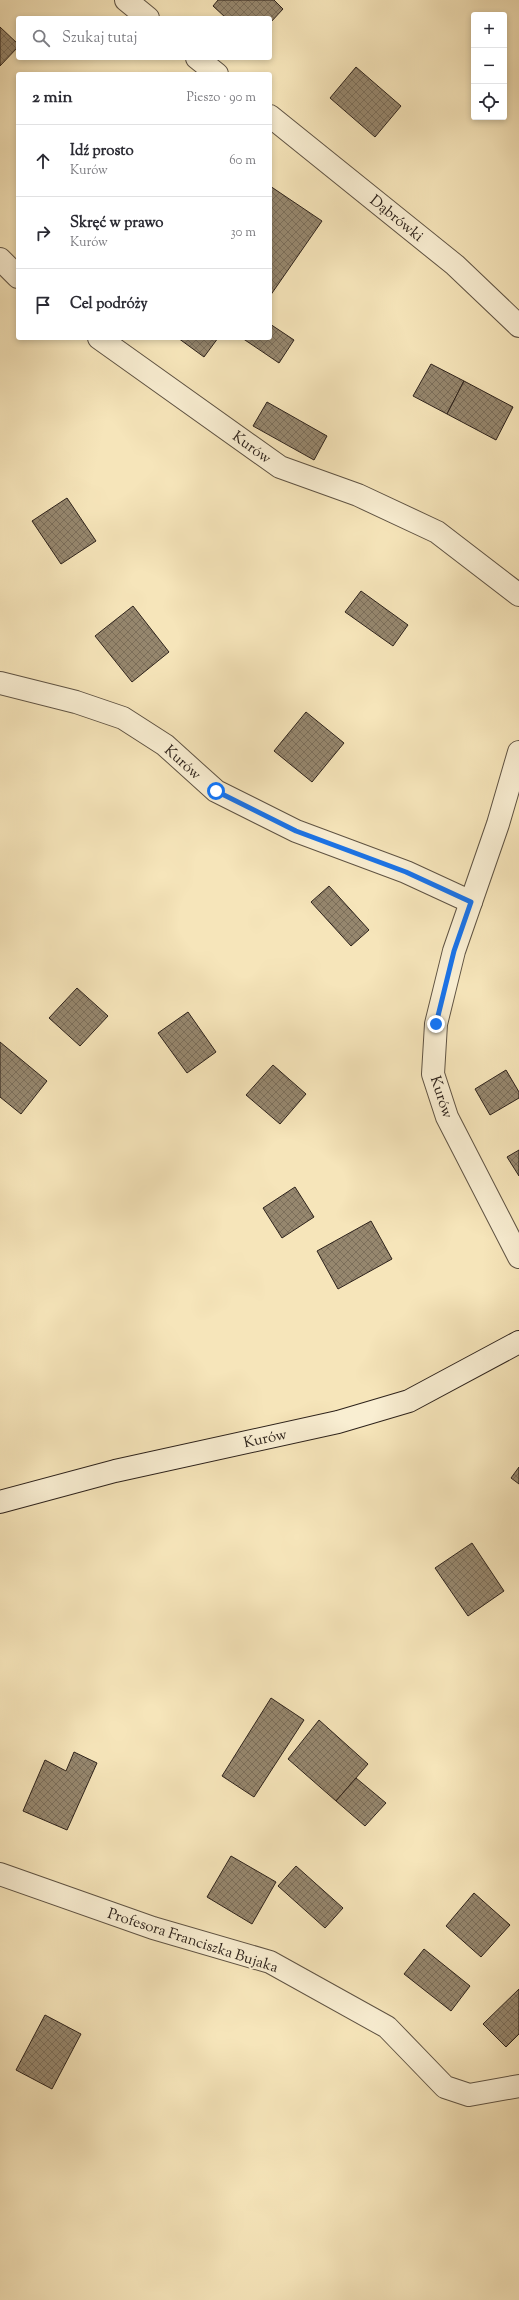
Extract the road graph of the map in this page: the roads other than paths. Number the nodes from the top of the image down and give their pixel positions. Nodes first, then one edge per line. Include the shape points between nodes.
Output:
1 (126, 0) edge
2 (146, 16) edge
3 (200, 60) edge
4 (214, 72) edge
5 (272, 118) edge
6 (0, 259) edge
7 (16, 275) edge
8 (519, 326) edge
9 (102, 340) edge
10 (519, 595) edge
11 (0, 683) edge
12 (519, 752) edge
13 (471, 902) junction
14 (519, 1258) edge
15 (519, 1342) edge
16 (0, 1502) edge
17 (0, 1874) edge
18 (519, 2086) edge

1 - 2 street
3 - 4 street
5 - 8 street, Dąbrówki via 455,266
6 - 7 street
9 - 10 street, Kurów via 280,468 358,495 438,532
11 - 13 street, Kurów via 76,702 123,718 165,745 216,791 296,831 406,872
12 - 13 street, Kurów
13 - 14 street, Kurów via 454,951 436,1024 433,1074 447,1117
15 - 16 street, Kurów via 409,1401 338,1422 115,1471
17 - 18 street, Profesora Franciszka Bujaka via 153,1928 270,1962 387,2028 445,2087 469,2095

